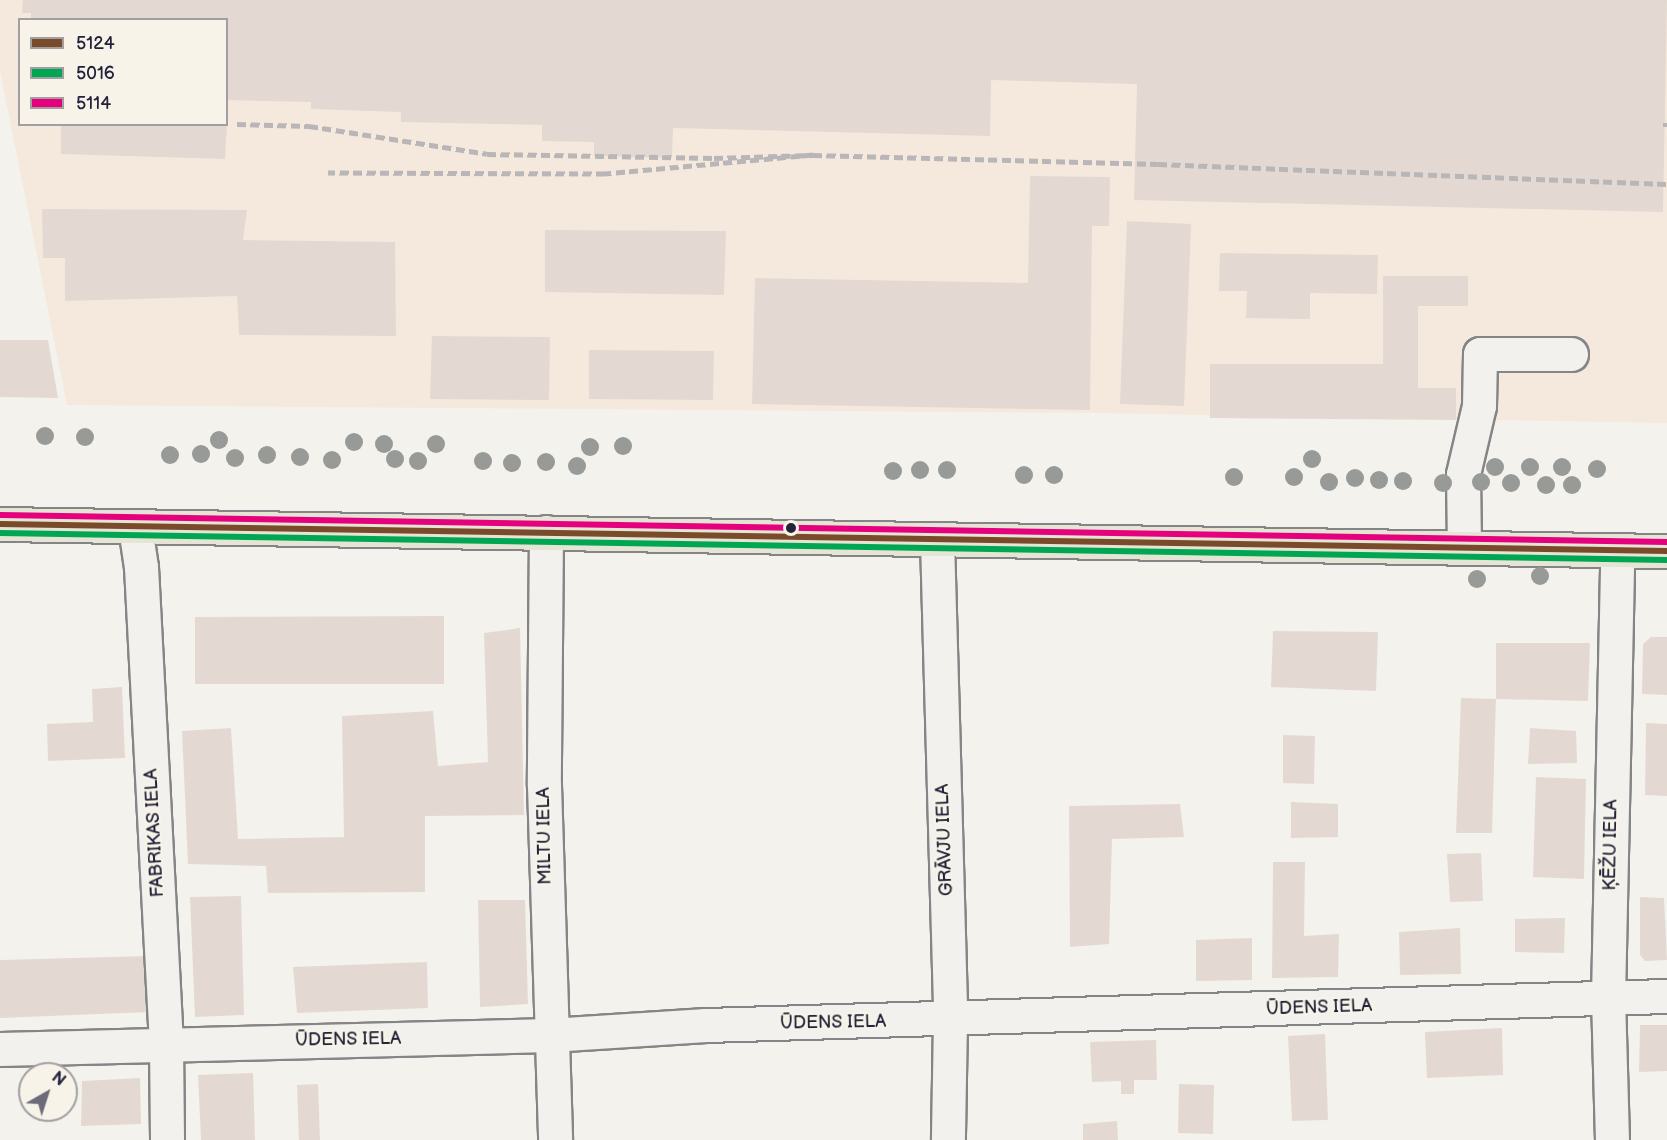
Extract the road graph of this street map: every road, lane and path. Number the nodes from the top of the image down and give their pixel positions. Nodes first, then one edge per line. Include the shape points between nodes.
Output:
1 (1571, 354) dead end
2 (0, 524) edge
3 (135, 527) junction
4 (546, 532) junction
5 (937, 540) junction
6 (1464, 546) junction
7 (1617, 551) junction
8 (1667, 551) edge
9 (1667, 996) edge
10 (1608, 998) junction
11 (950, 1020) junction
12 (550, 1035) junction
13 (166, 1043) junction
14 (0, 1049) edge
15 (167, 1140) edge
16 (555, 1140) edge
17 (948, 1140) edge
18 (1612, 1140) edge

1 - 6 street via 1480,354 1479,406 1463,474
2 - 3 highway
3 - 4 highway
3 - 13 street, FABRIKAS IELA via 141,567
4 - 5 highway
4 - 12 street, MILTU IELA via 544,785
5 - 6 highway
5 - 11 street, GRĀVJU IELA
6 - 7 highway
7 - 8 highway
7 - 10 street, ĶĒŽU IELA
9 - 10 street, ŪDENS IELA
10 - 11 street, ŪDENS IELA
10 - 18 street, ĶĒŽU IELA
11 - 12 street, ŪDENS IELA via 706,1025
11 - 17 street, GRĀVJU IELA
12 - 13 street, ŪDENS IELA
12 - 16 street, MILTU IELA
13 - 14 street, ŪDENS IELA
13 - 15 street, FABRIKAS IELA

